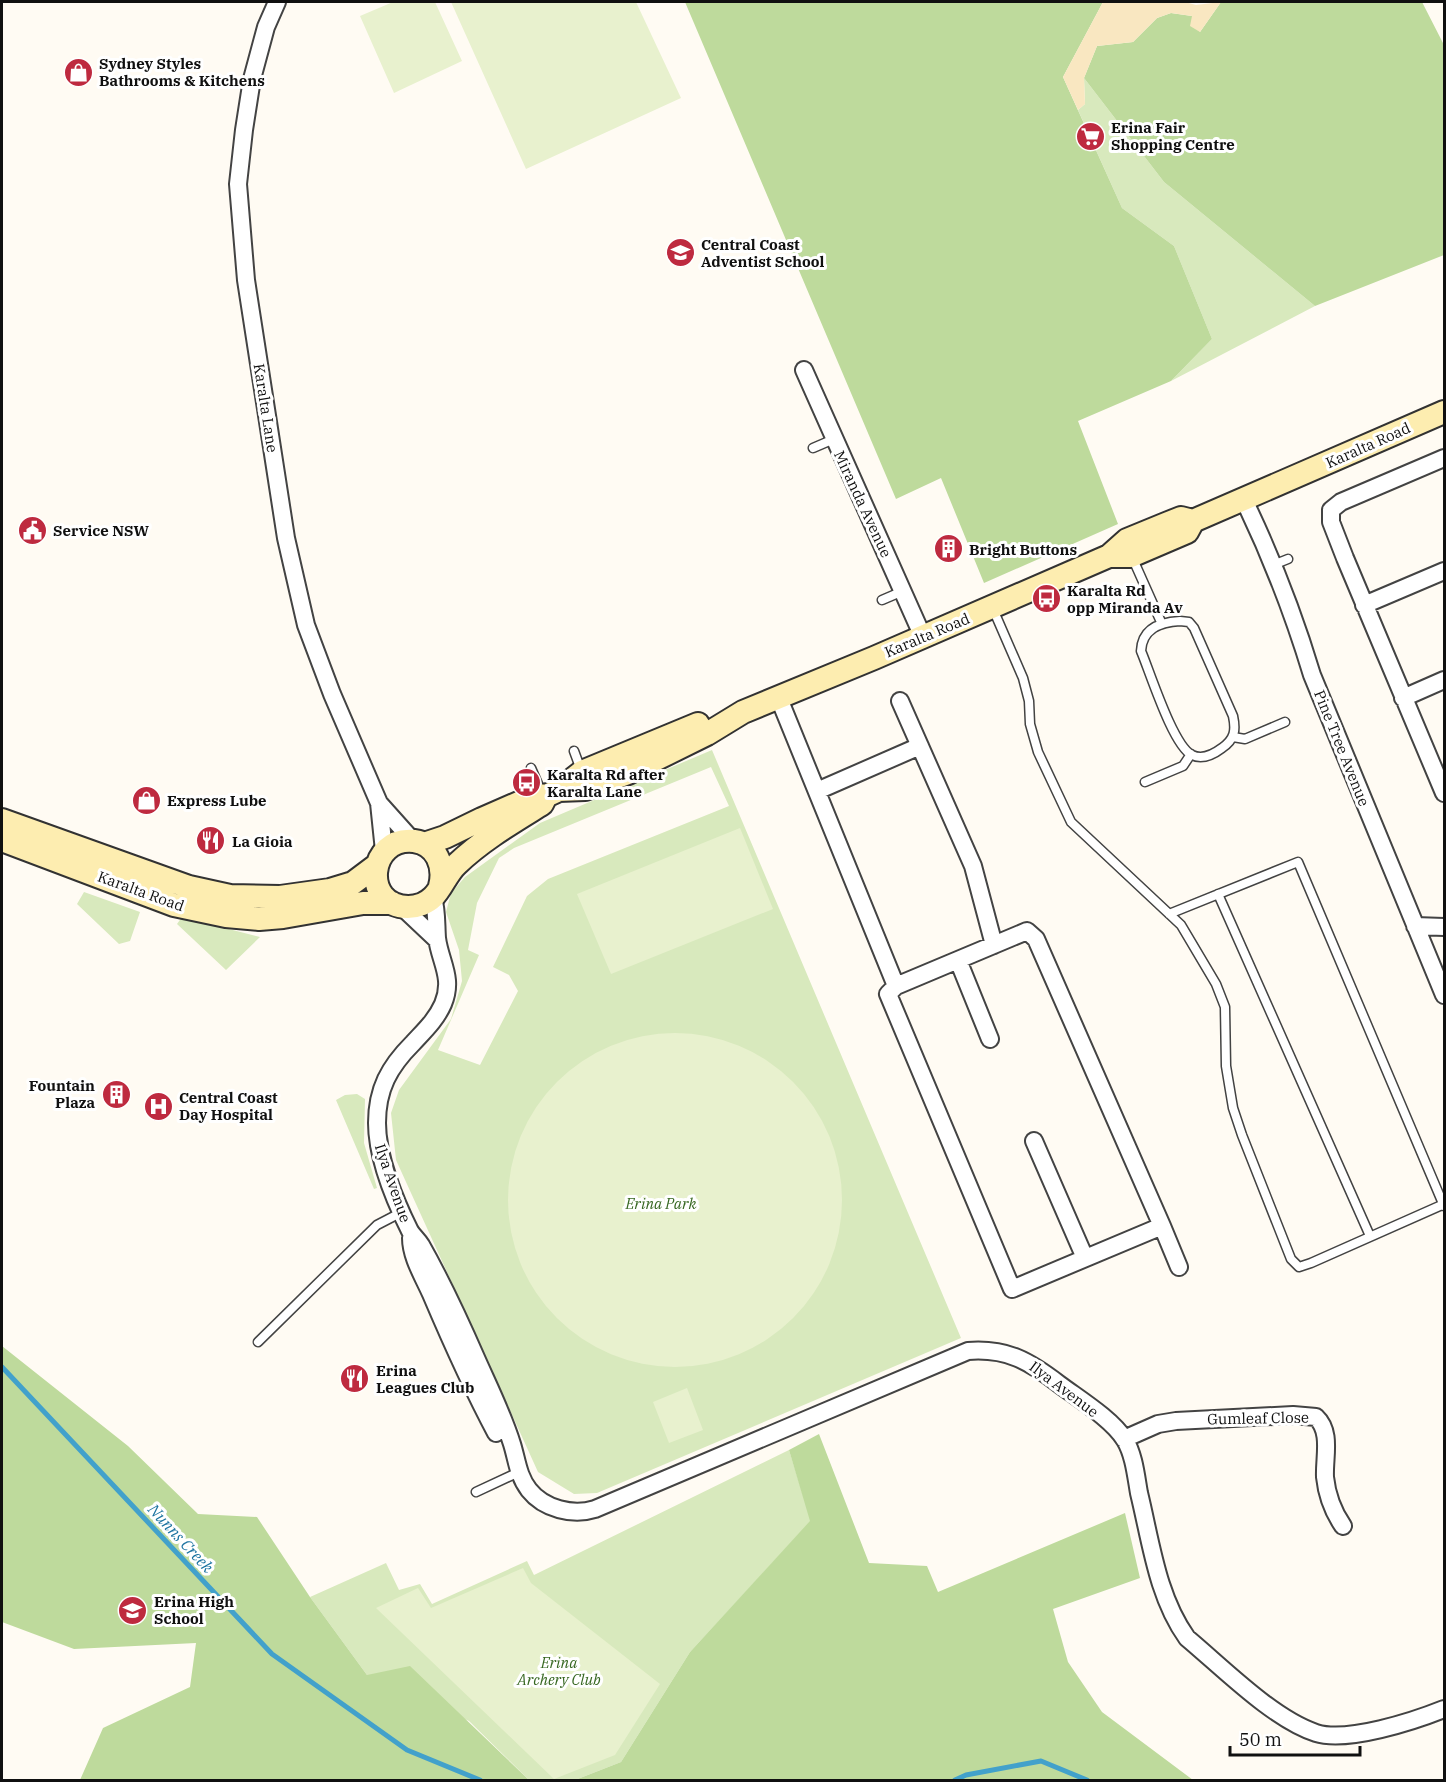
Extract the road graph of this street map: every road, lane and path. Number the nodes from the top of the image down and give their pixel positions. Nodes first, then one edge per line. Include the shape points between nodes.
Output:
1 (277, 2) edge
2 (804, 370) dead end
3 (1444, 412) edge
4 (834, 439) junction
5 (813, 448) dead end
6 (1444, 458) edge
7 (1244, 500) junction
8 (1120, 556) junction
9 (1444, 571) edge
10 (903, 591) junction
11 (882, 600) dead end
12 (1364, 605) junction
13 (992, 607) junction
14 (1161, 622) junction
15 (923, 637) junction
16 (1444, 680) edge
17 (778, 696) junction
18 (1403, 698) junction
19 (900, 701) dead end
20 (743, 712) junction
21 (1285, 722) dead end
22 (1233, 737) junction
23 (920, 746) junction
24 (574, 751) dead end
25 (1191, 754) junction
26 (531, 768) dead end
27 (582, 772) junction
28 (1145, 782) dead end
29 (817, 791) junction
30 (1444, 793) edge
31 (547, 794) junction
32 (379, 803) junction
33 (2, 820) edge
34 (2, 840) edge
35 (418, 843) junction
36 (380, 858) junction
37 (436, 892) junction
38 (1218, 894) junction
39 (397, 905) junction
40 (1169, 914) junction
41 (1414, 926) junction
42 (1444, 927) edge
43 (437, 940) junction
44 (994, 945) junction
45 (958, 960) junction
46 (1441, 977) edge
47 (896, 986) junction
48 (1444, 995) edge
49 (990, 1039) dead end
50 (1034, 1141) dead end
51 (1444, 1205) edge
52 (402, 1211) junction
53 (1162, 1226) junction
54 (1370, 1236) junction
55 (1085, 1258) junction
56 (1179, 1267) dead end
57 (258, 1342) dead end
58 (1124, 1439) junction
59 (517, 1467) junction
60 (477, 1492) dead end
61 (1343, 1526) dead end
62 (1444, 1709) edge

1 - 32 street, Karalta Lane via 252,78 244,130 238,184 246,280 286,538 306,626
2 - 4 street, Miranda Avenue
3 - 7 street, Karalta Road
4 - 5 lane
4 - 10 street, Miranda Avenue
6 - 12 street via 1341,502 1331,510 1331,522
7 - 8 street, Karalta Road via 1193,521 1181,518 1127,540
7 - 41 street, Pine Tree Avenue via 1281,562 1312,675
8 - 13 street, Karalta Road
8 - 14 lane
9 - 12 street
10 - 11 lane
10 - 15 street, Miranda Avenue
12 - 18 street
13 - 15 street, Karalta Road
13 - 40 lane via 1023,678 1038,752 1071,822
14 - 22 lane via 1189,622 1194,628 1233,716
14 - 25 lane via 1145,636 1141,651 1177,740
15 - 17 street, Karalta Road
16 - 18 street
17 - 20 street, Karalta Road
17 - 29 street
18 - 30 street
19 - 23 street
20 - 27 street, Karalta Road via 680,731
20 - 31 street, Karalta Road via 628,773 585,789
21 - 22 lane via 1245,739
22 - 25 lane via 1207,756
23 - 29 street
23 - 44 street via 974,866
24 - 27 lane
25 - 28 lane via 1183,766
26 - 31 lane
27 - 31 street, Karalta Road
29 - 47 street
31 - 35 street, Karalta Road via 445,837
31 - 37 street, Karalta Road via 542,804 479,844 456,864
32 - 35 street, Karalta Lane
32 - 36 street, Karalta Lane
33 - 36 street, Karalta Road via 189,887 230,896 280,897 330,890 353,883
34 - 39 street, Karalta Road via 174,905 226,916 259,919 363,903
35 - 36 street, Karalta Road via 402,841
35 - 37 street via 432,850 442,867
36 - 39 street via 375,873 379,890
37 - 39 street, Karalta Road via 424,904
37 - 43 street, Ilya Avenue
38 - 40 lane
38 - 51 lane via 1298,862
38 - 54 lane
39 - 43 street
40 - 54 lane via 1192,941 1225,1007 1226,1066 1233,1108 1291,1259 1299,1267
41 - 42 street
41 - 46 street, Pine Tree Avenue
43 - 52 street, Ilya Avenue via 448,978 444,1003 430,1026 384,1080 379,1099 379,1145
44 - 45 street
44 - 53 street via 1027,931 1036,939
45 - 47 street
45 - 49 street
46 - 48 street, Pine Tree Avenue
47 - 55 street via 888,994 1012,1289
50 - 55 street
51 - 54 lane
52 - 57 lane via 377,1225
52 - 59 street, Ilya Avenue via 477,1360 512,1445
53 - 55 street
53 - 56 street
58 - 59 street, Ilya Avenue via 1105,1419 1034,1365 1013,1355 975,1351 584,1512 565,1511 544,1503 529,1489
58 - 61 street, Gumleaf Close via 1158,1424 1176,1421 1316,1417 1326,1433 1328,1496
58 - 62 street, Ilya Avenue via 1159,1578 1171,1611 1187,1638 1284,1718 1317,1733 1363,1732
59 - 60 lane

